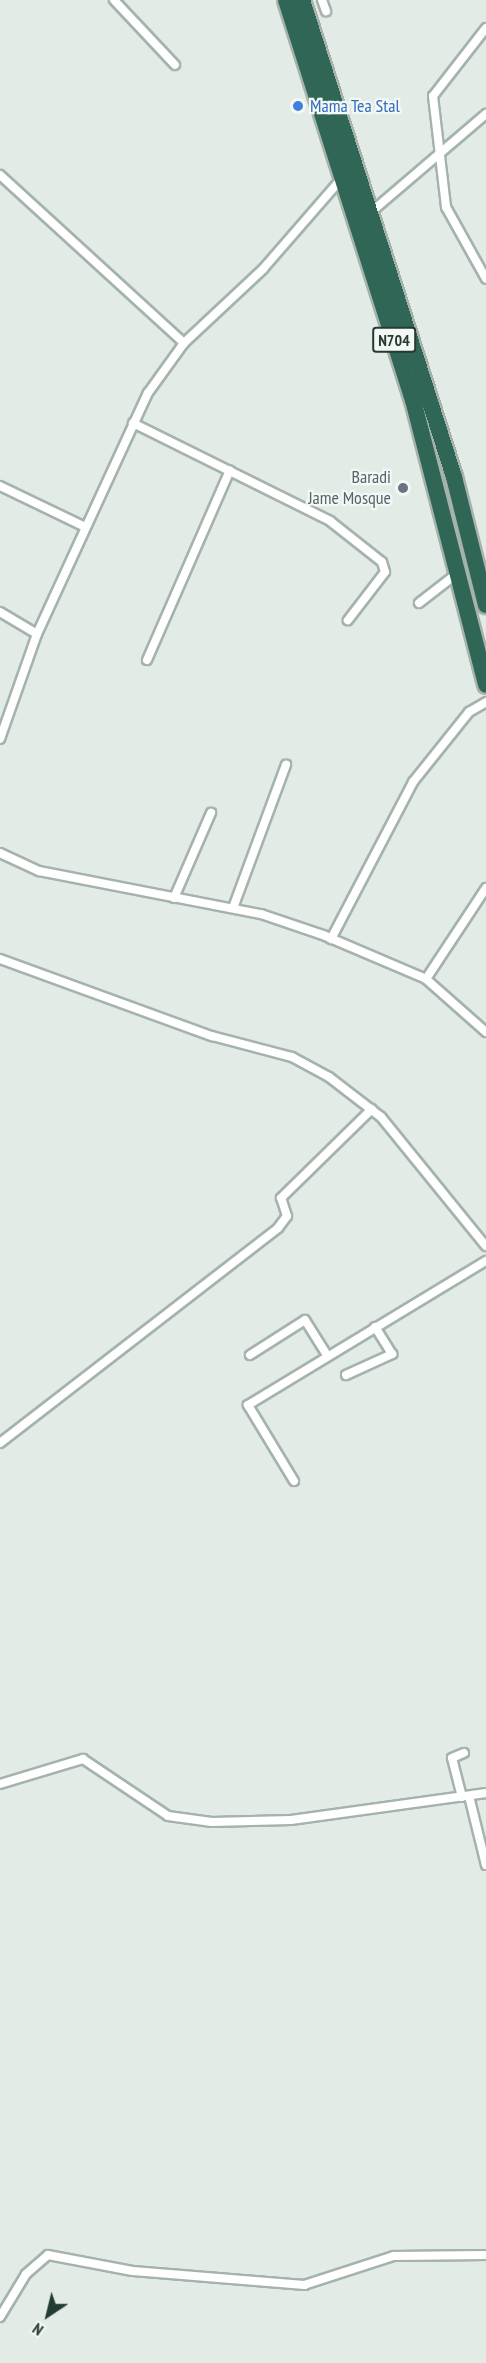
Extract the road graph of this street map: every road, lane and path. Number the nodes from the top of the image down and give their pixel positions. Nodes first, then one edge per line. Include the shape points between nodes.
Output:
1 (114, 0) edge
2 (286, 0) edge
3 (302, 0) edge
4 (322, 0) edge
5 (326, 11) dead end
6 (486, 27) edge
7 (175, 65) dead end
8 (319, 82) junction
9 (486, 114) edge
10 (437, 159) junction
11 (0, 175) edge
12 (343, 178) junction
13 (370, 213) junction
14 (377, 264) junction
15 (486, 279) edge
16 (184, 343) junction
17 (134, 423) junction
18 (230, 470) junction
19 (0, 486) edge
20 (83, 526) junction
21 (474, 549) junction
22 (455, 551) junction
23 (460, 572) junction
24 (419, 603) dead end
25 (486, 605) edge
26 (0, 612) edge
27 (348, 620) dead end
28 (37, 634) junction
29 (147, 660) dead end
30 (486, 685) edge
31 (486, 702) edge
32 (0, 740) edge
33 (286, 765) dead end
34 (211, 813) dead end
35 (0, 853) edge
36 (486, 888) edge
37 (174, 898) junction
38 (233, 908) junction
39 (331, 939) junction
40 (0, 959) edge
41 (426, 979) junction
42 (486, 1032) edge
43 (372, 1109) junction
44 (486, 1246) edge
45 (486, 1261) edge
46 (375, 1326) junction
47 (326, 1354) junction
48 (250, 1355) dead end
49 (346, 1375) dead end
50 (0, 1443) edge
51 (294, 1481) dead end
52 (464, 1753) dead end
53 (0, 1784) edge
54 (486, 1793) edge
55 (466, 1796) junction
56 (486, 1865) edge
57 (486, 2255) edge
58 (0, 2317) edge

1 - 7 street
2 - 8 highway, N704
3 - 8 highway, N704
4 - 5 street
6 - 10 street via 433,96
8 - 12 highway, N704
8 - 13 highway, N704
9 - 10 street
10 - 13 street
10 - 15 street via 453,226
11 - 16 street
12 - 14 highway, N704
12 - 16 street via 263,269
13 - 14 highway, N704
14 - 21 highway, N704
14 - 22 highway, N704
16 - 17 street
17 - 18 street
17 - 20 street
18 - 27 street via 330,521 382,562 385,572
18 - 29 street
19 - 20 street
20 - 28 street
21 - 22 highway
21 - 25 highway, N704
22 - 23 highway, N704
23 - 24 street
23 - 30 highway, N704
26 - 28 street
28 - 32 street
31 - 39 street via 469,712 413,782
33 - 38 street
34 - 37 street
35 - 37 street via 39,870
36 - 41 street
37 - 38 street
38 - 39 street
39 - 41 street
40 - 43 street via 193,1029 292,1057
41 - 42 street
43 - 44 street
43 - 50 street via 281,1198 287,1216 278,1228
45 - 46 street
46 - 47 street
46 - 49 street via 391,1355
47 - 48 street via 305,1320
47 - 51 street via 248,1405
52 - 55 street via 452,1758
53 - 55 street via 83,1759 168,1816 212,1822 291,1821
54 - 55 street
55 - 56 street
57 - 58 street via 394,2256 295,2285 133,2271 48,2254 26,2274

